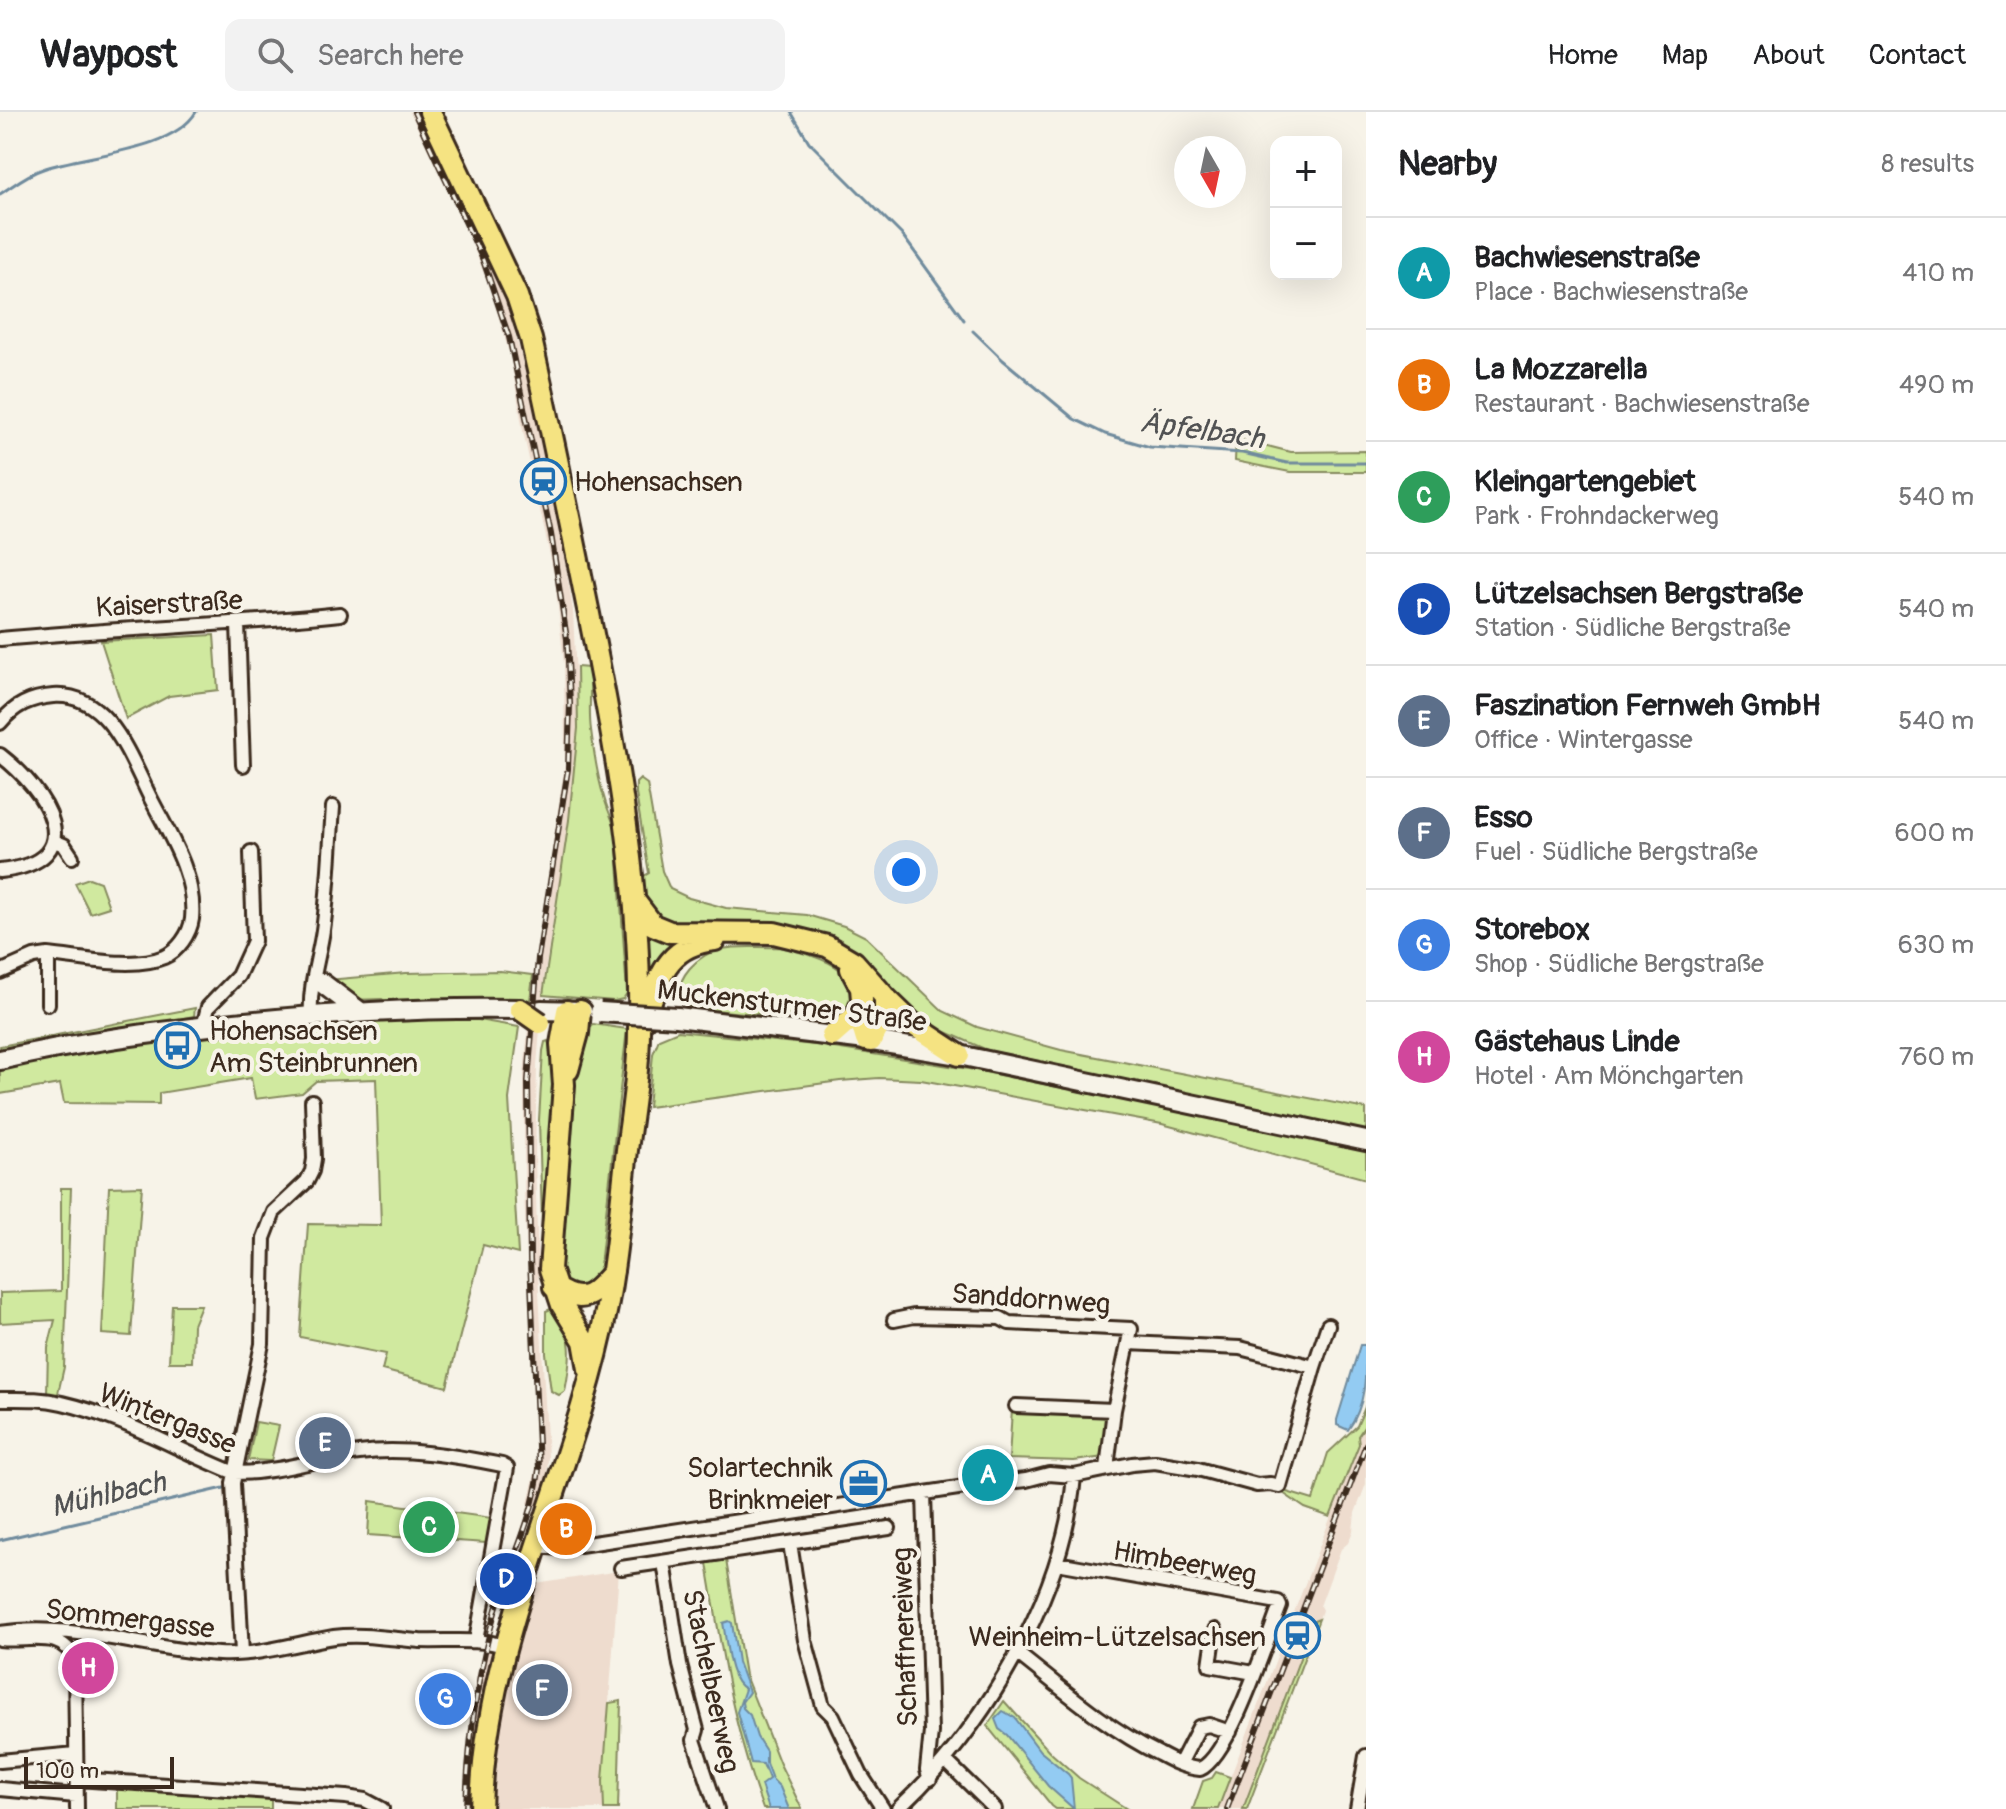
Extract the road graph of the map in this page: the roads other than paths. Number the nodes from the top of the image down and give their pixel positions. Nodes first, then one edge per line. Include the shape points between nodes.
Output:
1 (430, 112) edge
2 (340, 614) dead end
3 (238, 624) junction
4 (0, 639) edge
5 (0, 723) edge
6 (0, 755) edge
7 (243, 765) dead end
8 (333, 807) dead end
9 (54, 841) junction
10 (251, 852) dead end
11 (72, 857) dead end
12 (0, 871) edge
13 (634, 900) junction
14 (48, 955) junction
15 (320, 955) junction
16 (0, 972) edge
17 (322, 983) junction
18 (885, 997) junction
19 (48, 1004) dead end
20 (359, 1011) junction
21 (582, 1011) junction
22 (858, 1013) junction
23 (534, 1014) junction
24 (311, 1015) junction
25 (203, 1027) junction
26 (639, 1031) junction
27 (832, 1036) junction
28 (868, 1040) junction
29 (561, 1044) junction
30 (959, 1055) junction
31 (0, 1060) edge
32 (564, 1085) junction
33 (312, 1101) dead end
34 (1366, 1141) edge
35 (613, 1272) junction
36 (554, 1287) junction
37 (894, 1320) dead end
38 (1328, 1325) dead end
39 (1128, 1343) junction
40 (1314, 1367) junction
41 (591, 1377) junction
42 (0, 1399) edge
43 (1016, 1406) dead end
44 (1114, 1410) junction
45 (1107, 1468) junction
46 (235, 1473) junction
47 (1074, 1476) junction
48 (924, 1493) junction
49 (889, 1528) dead end
50 (790, 1543) junction
51 (537, 1546) junction
52 (664, 1562) junction
53 (1057, 1563) junction
54 (621, 1568) dead end
55 (1215, 1630) dead end
56 (0, 1633) edge
57 (0, 1639) edge
58 (476, 1641) junction
59 (501, 1644) junction
60 (242, 1653) junction
61 (1018, 1654) junction
62 (1254, 1673) junction
63 (1230, 1732) junction
64 (76, 1754) junction
65 (1366, 1756) edge
66 (945, 1760) junction
67 (0, 1761) edge
68 (1180, 1764) junction
69 (77, 1779) junction
70 (930, 1779) junction
71 (1363, 1786) edge
72 (0, 1789) edge
73 (76, 1802) edge
74 (382, 1809) edge
75 (481, 1809) edge
76 (717, 1809) edge
77 (883, 1809) edge
78 (898, 1809) edge
79 (995, 1809) edge
80 (1357, 1809) edge

1 - 13 main road via 506,271 531,339 601,673
2 - 3 street, Kaiserstraße
3 - 4 street, Kaiserstraße
3 - 7 street
5 - 14 street via 15,707 34,698 67,695 92,705 118,733 188,875 188,935 166,957 134,964
6 - 9 street via 48,808
8 - 15 street
9 - 11 street
9 - 12 street via 31,863
10 - 25 street via 254,941 238,976 208,1007
13 - 18 main road via 653,925 670,932 774,933 827,946 854,962
13 - 26 main road
14 - 16 street
14 - 19 street
15 - 17 street
15 - 24 street
17 - 20 main road
17 - 24 street
18 - 28 main road via 885,1016
18 - 30 main road via 915,1026
20 - 23 main road, Muckensturmer Straße
20 - 24 main road, Muckensturmer Straße
21 - 23 main road, Muckensturmer Straße
21 - 27 main road, Muckensturmer Straße, bridge
21 - 29 main road
21 - 32 main road
22 - 26 main road via 858,978 836,956 792,942 723,939 696,943 676,954 657,981
22 - 27 main road
22 - 28 main road
23 - 29 main road
24 - 25 main road, Muckensturmer Straße
25 - 31 main road, Muckensturmer Straße
26 - 35 main road
27 - 28 main road, Muckensturmer Straße
28 - 30 main road, Muckensturmer Straße
29 - 32 main road
30 - 34 main road, Muckensturmer Straße
32 - 36 main road via 551,1248
33 - 46 street via 312,1171 274,1212 264,1238 262,1344
35 - 36 main road via 598,1289 580,1298
35 - 41 main road
36 - 41 main road via 584,1341
37 - 39 street, Sanddornweg via 1000,1318 1009,1323 1131,1329
38 - 40 street
39 - 40 street via 1240,1348
39 - 44 street, Sanddornweg
40 - 45 street via 1280,1486 1155,1462
41 - 51 main road
42 - 46 street, Wintergasse via 63,1403 118,1421
43 - 44 street
44 - 45 street, Sanddornweg
45 - 47 street
46 - 58 street, Wintergasse via 361,1453 402,1452 507,1468
46 - 60 street
47 - 48 street via 1049,1474
47 - 53 street
48 - 51 street via 560,1548
48 - 70 street, Schaffnereiweg
49 - 50 street, Stachelbeerweg
50 - 52 street, Stachelbeerweg
50 - 77 street via 805,1640 823,1706
51 - 59 main road
52 - 54 street, Stachelbeerweg
52 - 76 street, Stachelbeerweg via 680,1665 697,1730 694,1740
53 - 61 street
53 - 62 street, Himbeerweg via 1278,1602
55 - 62 street via 1210,1665
56 - 60 street, Sommergasse via 54,1629 182,1650
57 - 64 street via 48,1639 72,1652
58 - 59 street, Sommergasse
58 - 60 street, Sommergasse via 354,1635
59 - 75 main road
61 - 66 street
61 - 68 street via 1100,1720
62 - 63 street, Himbeerweg
63 - 68 street, Himbeerweg via 1205,1767
63 - 68 street via 1199,1727
64 - 67 street
64 - 69 street
65 - 71 street
66 - 70 street
66 - 79 street
69 - 73 street
69 - 74 street via 346,1797
70 - 78 street
71 - 80 street
72 - 73 street

